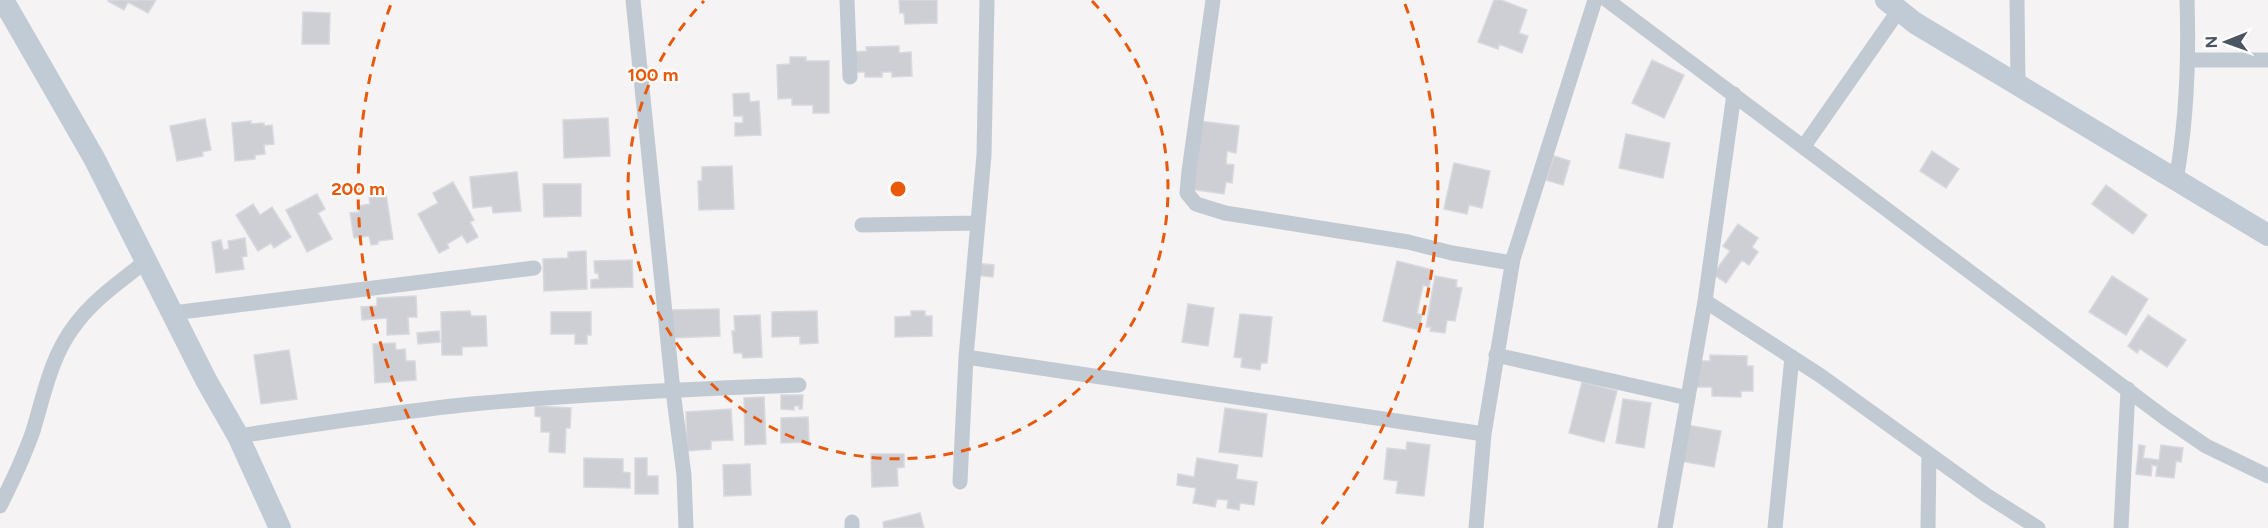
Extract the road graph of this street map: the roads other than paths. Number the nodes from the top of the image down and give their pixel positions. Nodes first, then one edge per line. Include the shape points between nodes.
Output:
1 (3, 0) edge
2 (633, 0) edge
3 (847, 0) edge
4 (987, 0) edge
5 (1214, 0) edge
6 (1595, 0) edge
7 (1607, 0) edge
8 (2017, 0) edge
9 (2187, 0) edge
10 (1893, 5) edge
11 (2188, 60) junction
12 (2268, 60) edge
13 (850, 77) dead end
14 (2018, 85) junction
15 (1734, 94) junction
16 (1804, 146) junction
17 (2176, 180) junction
18 (977, 222) junction
19 (862, 225) dead end
20 (2268, 235) edge
21 (146, 261) junction
22 (1512, 263) junction
23 (534, 268) dead end
24 (1705, 301) junction
25 (173, 313) junction
26 (1496, 355) junction
27 (966, 357) junction
28 (1791, 357) junction
29 (799, 385) dead end
30 (2128, 390) junction
31 (673, 391) junction
32 (1688, 398) junction
33 (1484, 434) junction
34 (238, 436) junction
35 (1929, 454) junction
36 (2268, 476) edge
37 (960, 482) dead end
38 (0, 506) edge
39 (280, 528) edge
40 (686, 528) edge
41 (1476, 528) edge
42 (1665, 528) edge
43 (1775, 528) edge
44 (1928, 528) edge
45 (2038, 528) edge
46 (2121, 528) edge

1 - 21 street via 94,158
2 - 31 street
3 - 13 street
4 - 18 street via 984,154
5 - 22 street via 1187,193 1196,204 1225,213
6 - 22 street
7 - 15 street
8 - 14 street
9 - 11 street
10 - 14 street
10 - 16 street
11 - 12 street
11 - 17 street via 2183,141
14 - 17 street
15 - 16 street
15 - 24 street
16 - 30 street
17 - 20 street
18 - 19 street
18 - 27 street
21 - 25 street
21 - 38 street via 94,302 74,326 56,358 24,454
22 - 26 street
23 - 25 street
24 - 28 street
24 - 32 street
25 - 34 street
26 - 32 street
26 - 33 street
27 - 33 street
27 - 37 street
28 - 35 street
28 - 43 street
29 - 31 street
30 - 36 street via 2206,446
30 - 46 street
31 - 34 street via 473,404
31 - 40 street via 684,475
32 - 42 street
33 - 41 street
34 - 39 street
35 - 44 street
35 - 45 street

